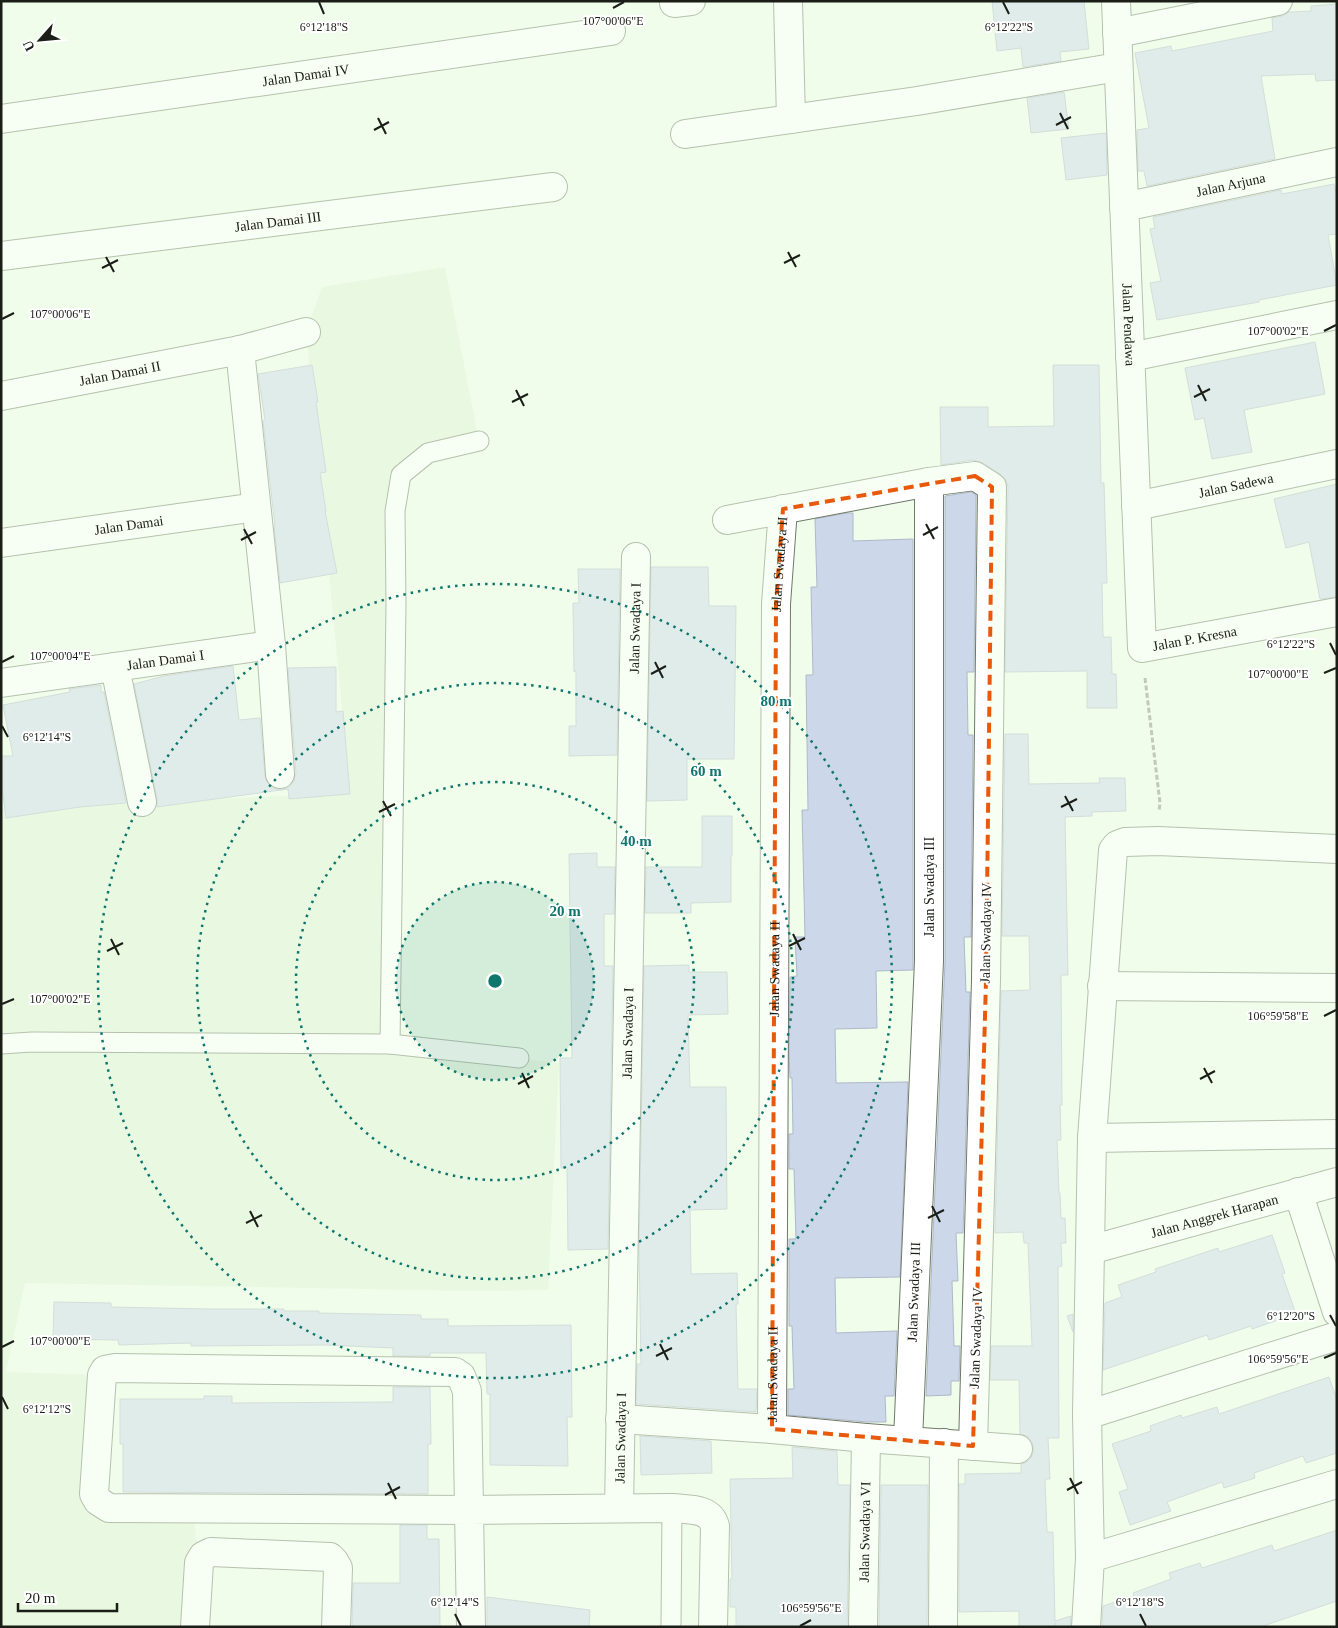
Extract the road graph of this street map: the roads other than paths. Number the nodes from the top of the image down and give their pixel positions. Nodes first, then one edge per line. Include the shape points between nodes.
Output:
1 (788, 1) edge
2 (1116, 1) edge
3 (1278, 1) edge
4 (610, 31) dead end
5 (1117, 33) junction
6 (1118, 67) junction
7 (1, 119) edge
8 (791, 119) junction
9 (684, 134) dead end
10 (1337, 162) edge
11 (553, 188) dead end
12 (1124, 207) junction
13 (1, 256) edge
14 (1337, 315) edge
15 (306, 332) dead end
16 (240, 350) junction
17 (1130, 357) junction
18 (1, 396) edge
19 (479, 441) dead end
20 (1337, 464) edge
21 (929, 482) junction
22 (256, 506) junction
23 (1136, 506) junction
24 (782, 509) junction
25 (727, 520) dead end
26 (1, 543) edge
27 (636, 557) dead end
28 (1337, 612) edge
29 (271, 645) junction
30 (1142, 648) joint
31 (115, 667) junction
32 (1, 683) edge
33 (280, 774) dead end
34 (142, 802) dead end
35 (1337, 849) edge
36 (1102, 986) junction
37 (1337, 988) edge
38 (1, 1044) edge
39 (390, 1044) junction
40 (519, 1058) dead end
41 (1337, 1134) edge
42 (1092, 1138) junction
43 (1337, 1182) edge
44 (1298, 1192) junction
45 (1090, 1250) junction
46 (1337, 1312) edge
47 (1337, 1336) edge
48 (1087, 1415) junction
49 (620, 1419) junction
50 (772, 1429) junction
51 (866, 1438) junction
52 (908, 1440) junction
53 (944, 1443) junction
54 (973, 1446) junction
55 (1018, 1448) dead end
56 (1337, 1484) edge
57 (619, 1508) junction
58 (672, 1508) junction
59 (470, 1510) junction
60 (1090, 1558) junction
61 (195, 1627) edge
62 (336, 1627) edge
63 (471, 1627) edge
64 (671, 1627) edge
65 (713, 1627) edge
66 (863, 1627) edge
67 (942, 1627) edge
68 (1086, 1627) edge

1 - 8 street
2 - 5 street, Jalan Pendawa
3 - 5 street
4 - 7 street, Jalan Damai IV
5 - 6 street, Jalan Pendawa
6 - 8 street
6 - 12 street, Jalan Pendawa
8 - 9 street
10 - 12 street, Jalan Arjuna
11 - 13 street, Jalan Damai III
12 - 17 street, Jalan Pendawa
14 - 17 street
15 - 16 street, Jalan Damai II
16 - 18 street, Jalan Damai II
16 - 22 street
17 - 23 street, Jalan Pendawa
19 - 39 lane via 428,453 401,476 395,511
20 - 23 street, Jalan Sadewa
21 - 24 street
21 - 52 street, Jalan Swadaya III via 928,961
21 - 54 street, Jalan Swadaya IV via 975,476 992,487 986,980
22 - 26 street, Jalan Damai
22 - 29 street
23 - 30 street, Jalan Pendawa
24 - 25 street
24 - 50 street, Jalan Swadaya II via 776,604
27 - 49 street, Jalan Swadaya I
28 - 30 street, Jalan P. Kresna
29 - 31 street, Jalan Damai I
29 - 33 street
31 - 32 street, Jalan Damai I
31 - 34 street
35 - 36 street via 1158,841 1117,845 1113,850
36 - 37 street
36 - 42 street
38 - 39 lane
39 - 40 lane
41 - 42 street
42 - 45 street
43 - 44 street, Jalan Anggrek Harapan
44 - 45 street, Jalan Anggrek Harapan
44 - 46 street
45 - 48 street
47 - 48 street
48 - 60 street
49 - 50 street
49 - 57 street, Jalan Swadaya I
50 - 51 street
51 - 52 street
51 - 66 street, Jalan Swadaya VI
52 - 53 street
53 - 54 street
53 - 67 street
54 - 55 street
56 - 60 street
57 - 58 street
57 - 59 street
58 - 64 lane
58 - 65 street via 705,1512 714,1520
59 - 59 street via 467,1391 461,1376 455,1372 115,1368 105,1370 102,1375 94,1494 108,1508
59 - 63 street
60 - 68 street
61 - 62 street via 199,1563 211,1552 330,1558 338,1568

